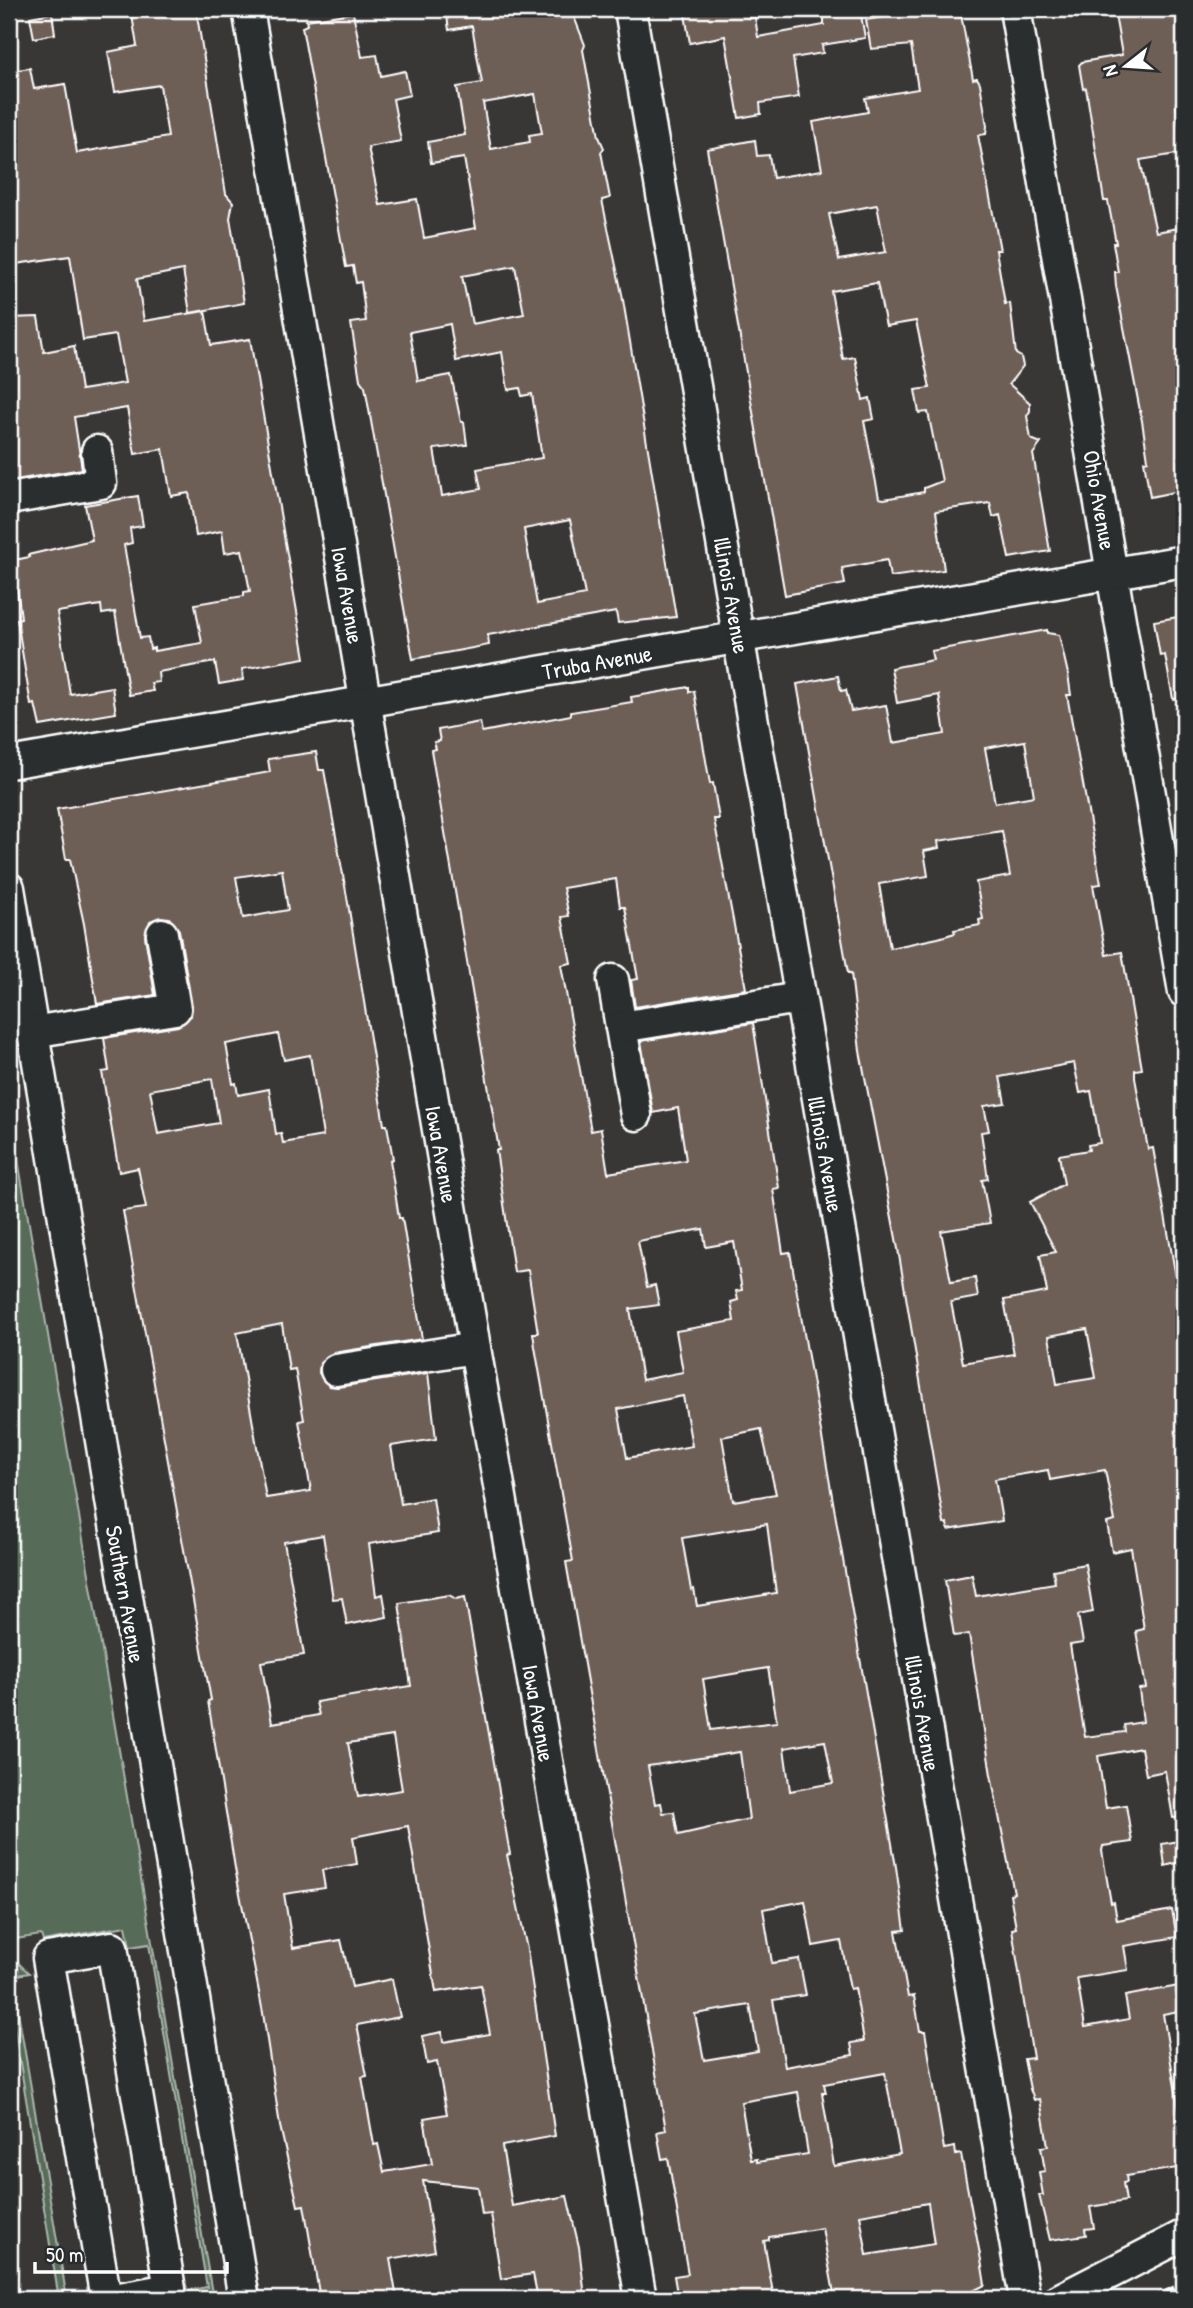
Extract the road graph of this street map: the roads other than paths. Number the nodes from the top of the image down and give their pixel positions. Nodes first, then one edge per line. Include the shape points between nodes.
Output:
1 (248, 9) edge
2 (630, 9) edge
3 (1015, 9) edge
4 (97, 452) dead end
5 (9, 499) edge
6 (1184, 561) edge
7 (1112, 573) junction
8 (740, 638) junction
9 (366, 702) junction
10 (9, 763) edge
11 (9, 888) edge
12 (162, 934) dead end
13 (613, 980) dead end
14 (1184, 992) edge
15 (799, 998) junction
16 (621, 1027) junction
17 (32, 1031) junction
18 (636, 1115) dead end
19 (475, 1348) junction
20 (336, 1370) dead end
21 (1184, 2235) edge
22 (106, 2299) edge
23 (114, 2299) edge
24 (244, 2299) edge
25 (641, 2299) edge
26 (1025, 2299) edge
27 (1060, 2299) edge

1 - 9 street, Iowa Avenue
2 - 8 street, Illinois Avenue
3 - 7 street, Ohio Avenue
4 - 5 street via 102,483
6 - 7 street, Truba Avenue
7 - 8 street, Truba Avenue
7 - 14 street, Ohio Avenue
8 - 9 street, Truba Avenue
8 - 15 street, Illinois Avenue
9 - 10 street, Truba Avenue
9 - 19 street, Iowa Avenue
11 - 17 street, Southern Avenue
12 - 17 street via 174,1009
13 - 16 street
15 - 16 street
15 - 26 street, Illinois Avenue
16 - 18 street
17 - 24 street, Southern Avenue
19 - 20 street
19 - 25 street, Iowa Avenue
21 - 27 street
22 - 23 street via 48,1958 112,1947 170,2289

